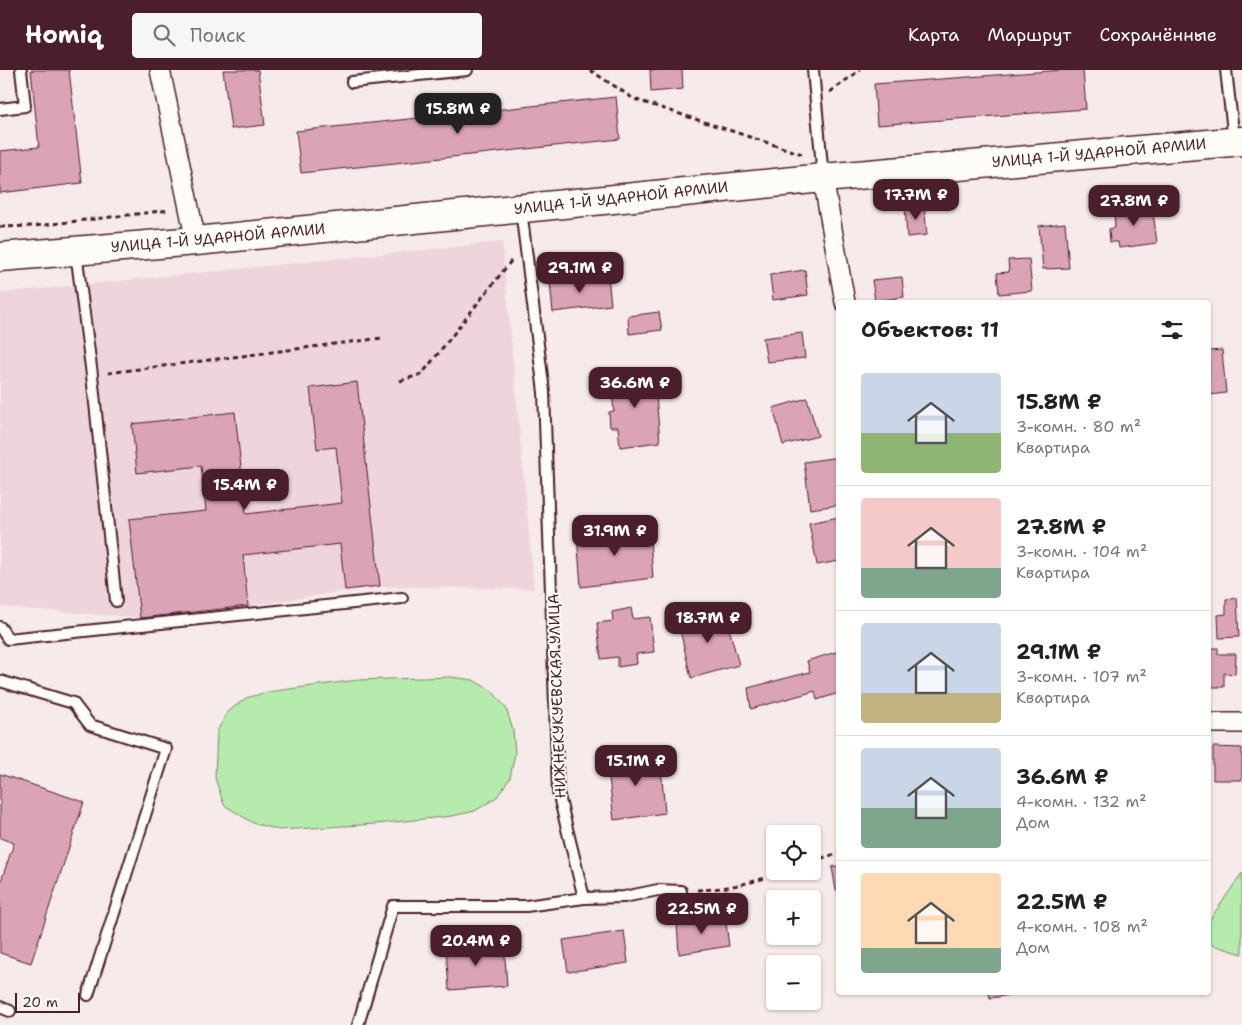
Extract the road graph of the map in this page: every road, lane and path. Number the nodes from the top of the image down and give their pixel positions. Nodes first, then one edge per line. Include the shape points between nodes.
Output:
1 (21, 70) edge
2 (160, 70) edge
3 (467, 70) edge
4 (590, 70) edge
5 (813, 70) edge
6 (860, 70) edge
7 (1226, 70) edge
8 (352, 82) dead end
9 (816, 103) junction
10 (0, 108) edge
11 (1238, 141) edge
12 (822, 169) junction
13 (188, 206) junction
14 (521, 208) junction
15 (0, 227) edge
16 (196, 241) junction
17 (526, 243) junction
18 (76, 251) junction
19 (0, 257) edge
20 (846, 300) edge
21 (382, 338) dead end
22 (92, 375) junction
23 (400, 381) dead end
24 (402, 598) dead end
25 (116, 601) dead end
26 (0, 627) edge
27 (0, 680) edge
28 (1211, 723) edge
29 (1242, 723) edge
30 (836, 854) edge
31 (821, 858) edge
32 (766, 878) edge
33 (681, 890) joint
34 (584, 898) junction
35 (88, 995) dead end
36 (0, 1007) edge
37 (10, 1011) dead end
38 (358, 1025) edge

1 - 10 lane via 25,106
2 - 13 street
3 - 8 lane
4 - 12 path via 634,99
5 - 9 lane
6 - 9 path
7 - 11 lane
9 - 12 lane
11 - 12 main road, УЛИЦА 1-Й УДАРНОЙ АРМИИ
12 - 14 main road, УЛИЦА 1-Й УДАРНОЙ АРМИИ
12 - 20 street
13 - 15 path via 34,226
13 - 16 street
14 - 16 main road, УЛИЦА 1-Й УДАРНОЙ АРМИИ
14 - 17 lane, НИЖНЕКУКУЕВСКАЯ УЛИЦА
16 - 18 main road, УЛИЦА 1-Й УДАРНОЙ АРМИИ
17 - 23 path via 422,374
17 - 34 lane, НИЖНЕКУКУЕВСКАЯ УЛИЦА via 544,392 558,792
18 - 19 main road, УЛИЦА 1-Й УДАРНОЙ АРМИИ
18 - 22 lane
21 - 22 path
22 - 25 lane
24 - 26 lane via 8,639
27 - 35 lane via 73,704 90,724 166,749
28 - 29 street
30 - 31 path
32 - 33 path via 723,889
33 - 34 lane
34 - 38 lane via 526,906 393,906
36 - 37 lane

